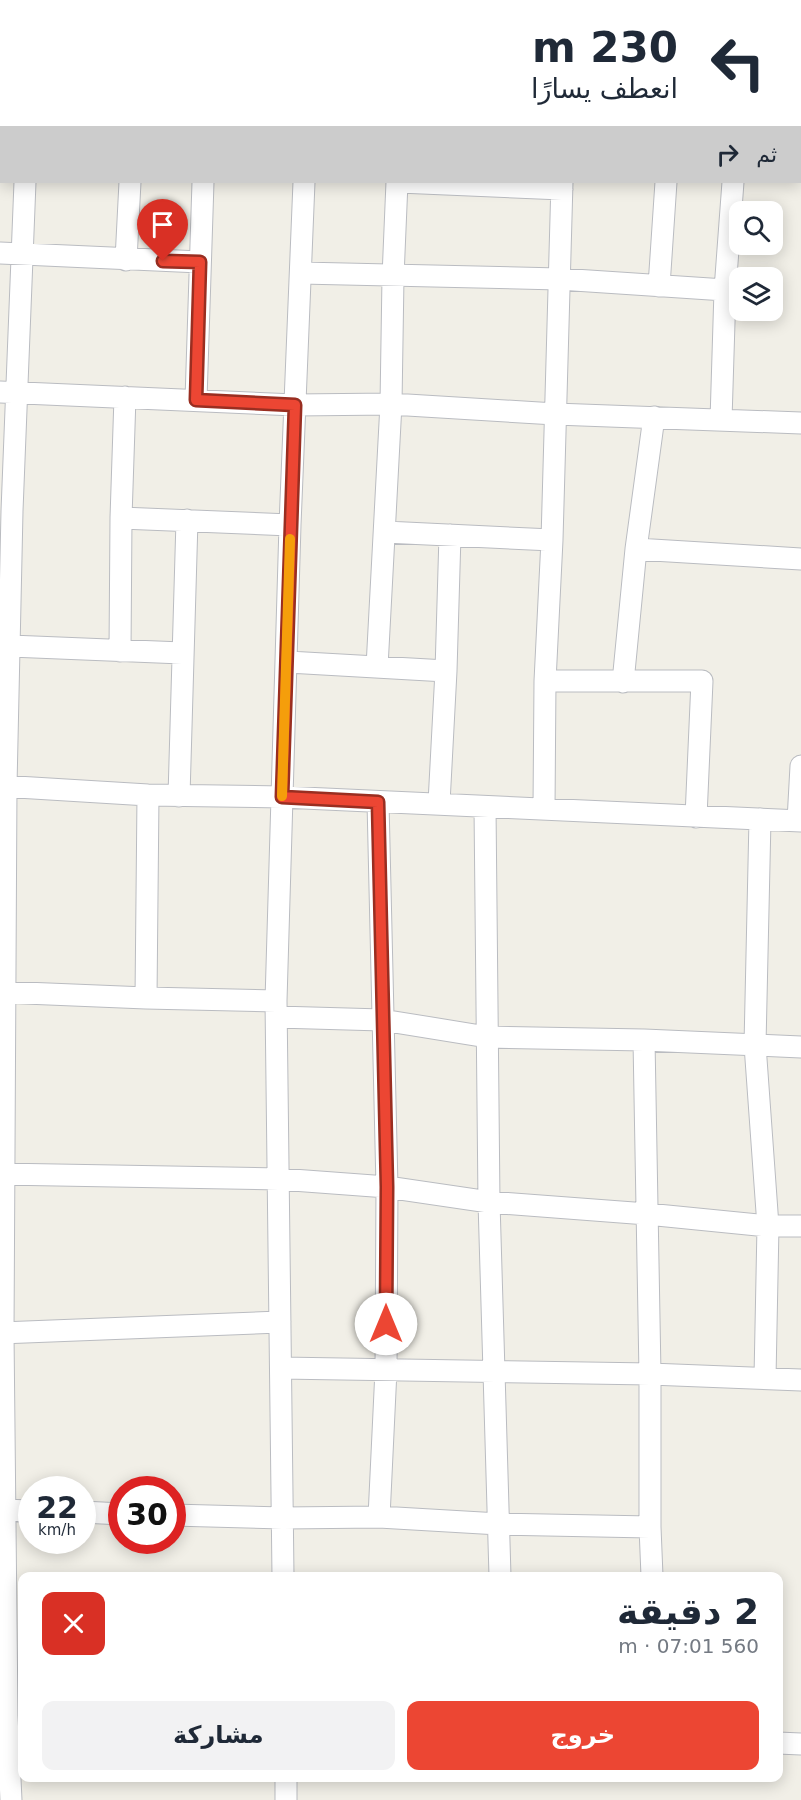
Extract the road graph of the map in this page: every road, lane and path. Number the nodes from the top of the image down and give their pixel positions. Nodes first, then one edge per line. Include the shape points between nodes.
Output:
1 (25, 183) edge
2 (130, 183) edge
3 (203, 183) edge
4 (304, 183) edge
5 (398, 183) edge
6 (483, 183) edge
7 (666, 183) edge
8 (733, 183) edge
9 (562, 185) edge
10 (0, 253) edge
11 (22, 254) junction
12 (126, 260) junction
13 (200, 262) junction
14 (301, 273) junction
15 (393, 277) junction
16 (559, 279) junction
17 (659, 286) junction
18 (725, 290) junction
19 (8, 392) edge
20 (125, 397) junction
21 (196, 400) junction
22 (391, 404) junction
23 (295, 405) junction
24 (555, 414) junction
25 (654, 417) junction
26 (721, 420) junction
27 (801, 423) edge
28 (6, 511) edge
29 (121, 518) junction
30 (187, 520) junction
31 (290, 525) junction
32 (385, 532) junction
33 (450, 535) junction
34 (552, 540) junction
35 (636, 549) junction
36 (801, 559) edge
37 (10, 646) junction
38 (120, 651) junction
39 (182, 653) junction
40 (288, 662) junction
41 (377, 667) junction
42 (446, 671) junction
43 (545, 681) junction
44 (623, 682) junction
45 (801, 766) edge
46 (3, 786) edge
47 (148, 795) junction
48 (179, 796) junction
49 (282, 797) junction
50 (378, 802) junction
51 (439, 803) junction
52 (485, 807) junction
53 (544, 809) junction
54 (696, 817) junction
55 (760, 819) junction
56 (800, 821) edge
57 (2, 992) edge
58 (146, 998) junction
59 (277, 1009) junction
60 (382, 1020) junction
61 (486, 1037) junction
62 (644, 1040) junction
63 (754, 1045) junction
64 (801, 1047) edge
65 (2, 1174) edge
66 (279, 1179) junction
67 (387, 1187) junction
68 (489, 1202) junction
69 (647, 1214) junction
70 (768, 1226) junction
71 (801, 1226) edge
72 (280, 1322) junction
73 (2, 1333) edge
74 (281, 1368) junction
75 (386, 1370) junction
76 (493, 1371) junction
77 (650, 1374) junction
78 (765, 1378) junction
79 (801, 1380) edge
80 (3, 1510) edge
81 (18, 1511) edge
82 (186, 1515) edge
83 (379, 1517) junction
84 (283, 1518) junction
85 (498, 1524) junction
86 (650, 1527) junction
87 (283, 1572) edge
88 (500, 1572) edge
89 (652, 1572) edge
90 (10, 1716) edge
91 (783, 1743) edge
92 (801, 1744) edge
93 (286, 1782) edge
94 (11, 1800) edge
95 (286, 1800) edge

1 - 11 street
2 - 12 street
3 - 13 street
4 - 14 street
5 - 15 street
6 - 9 street
7 - 17 street
8 - 18 street
9 - 16 street
10 - 11 street
11 - 12 street
11 - 19 street
12 - 13 street
13 - 21 street
14 - 15 street
14 - 23 street
15 - 16 street
15 - 22 street
16 - 17 street
16 - 24 street
17 - 18 street
18 - 26 street
19 - 20 street
19 - 28 street
20 - 21 street
20 - 29 street
21 - 23 street
22 - 23 street
22 - 24 street
22 - 32 street
23 - 31 street
24 - 25 street
24 - 34 street
25 - 26 street
25 - 35 street
26 - 27 street
28 - 37 street
29 - 30 street
29 - 38 street
30 - 31 street
30 - 39 street
31 - 40 street
32 - 33 street
32 - 41 street
33 - 34 street
33 - 42 street
34 - 43 street
35 - 36 street
35 - 44 street
37 - 38 street
37 - 46 street
38 - 39 street
39 - 48 street
40 - 41 street
40 - 49 street
41 - 42 street
42 - 51 street
43 - 44 street
43 - 53 street
44 - 54 street via 702,681
45 - 56 street
46 - 47 street
46 - 57 street
47 - 48 street
47 - 58 street
48 - 49 street
49 - 50 street
49 - 59 street
50 - 51 street
50 - 60 street
51 - 52 street
52 - 53 street
52 - 61 street
53 - 54 street
54 - 55 street
55 - 56 street
55 - 63 street
57 - 58 street
57 - 65 street
58 - 59 street
59 - 60 street
59 - 66 street
60 - 61 street
60 - 67 street
61 - 62 street
61 - 68 street
62 - 63 street
62 - 69 street
63 - 64 street
63 - 70 street
65 - 66 street
65 - 73 street
66 - 67 street
66 - 72 street
67 - 68 street
67 - 75 street
68 - 69 street
68 - 76 street
69 - 70 street
69 - 77 street
70 - 71 street
70 - 78 street
72 - 73 street
72 - 74 street
73 - 80 street
74 - 75 street
74 - 84 street
75 - 76 street
75 - 83 street
76 - 77 street
76 - 85 street
77 - 78 street
77 - 86 street
78 - 79 street
80 - 81 street
80 - 90 street
82 - 84 street
83 - 84 street
83 - 85 street
84 - 87 street
85 - 86 street
85 - 88 street
86 - 89 street
90 - 94 street
91 - 92 street
93 - 95 street

